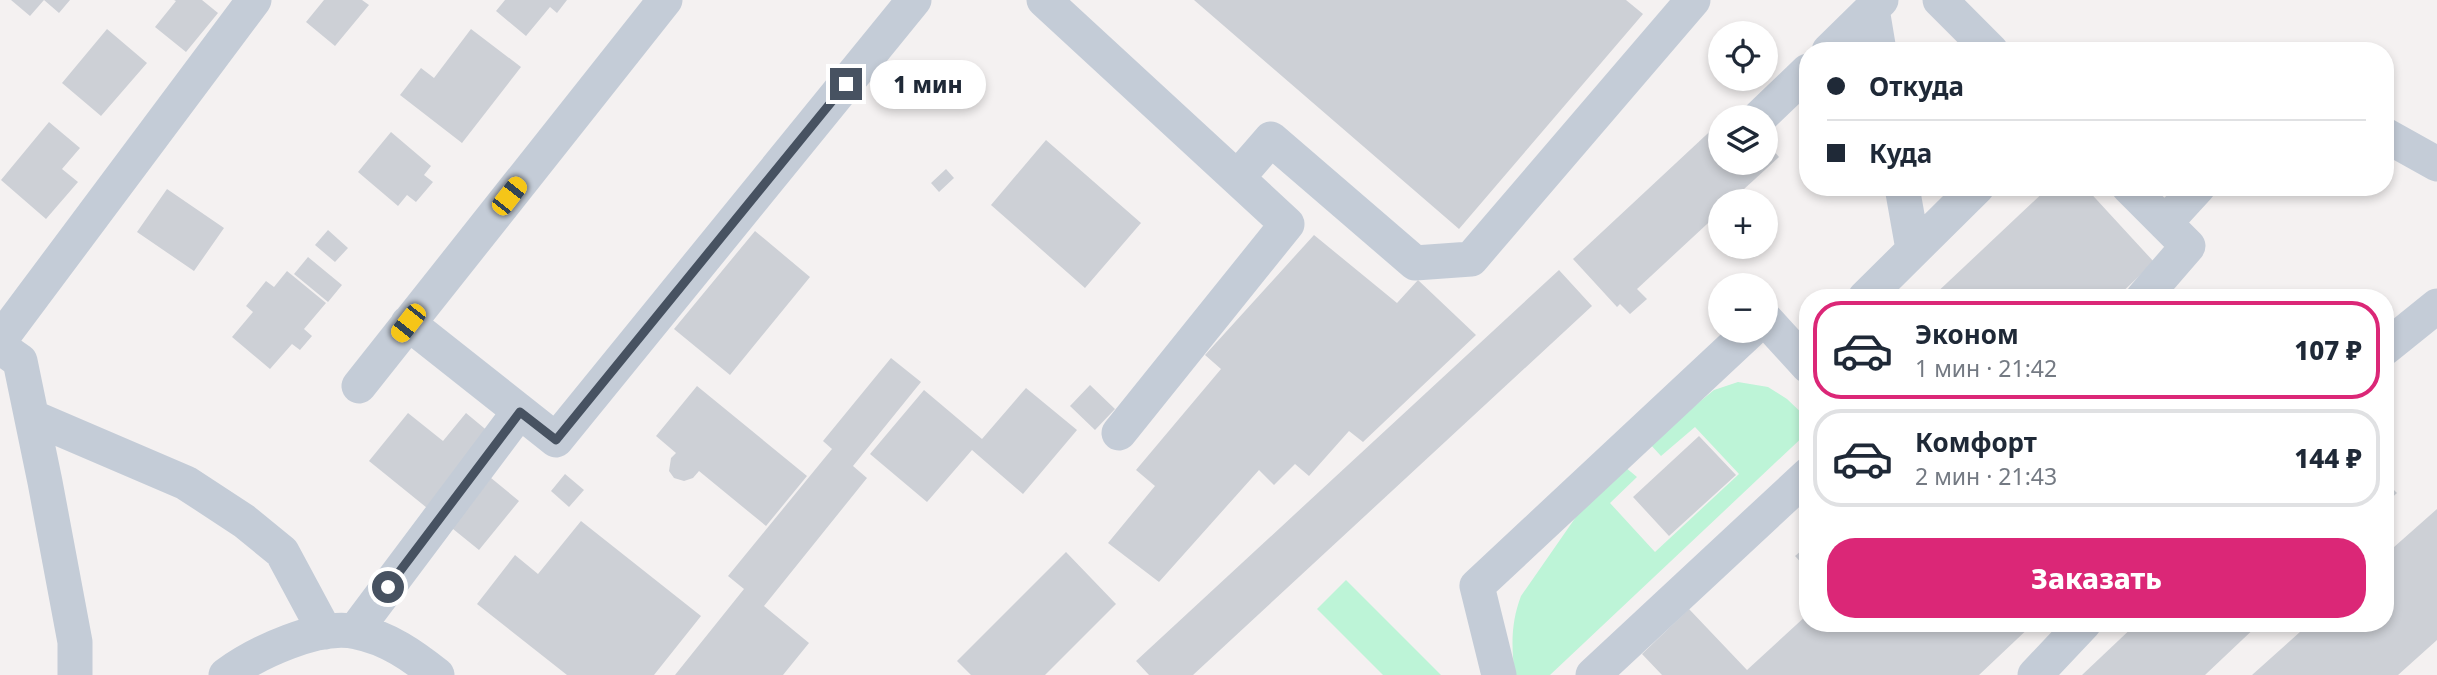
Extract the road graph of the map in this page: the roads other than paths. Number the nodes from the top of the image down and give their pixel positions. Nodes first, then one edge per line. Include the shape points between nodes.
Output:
1 (254, 0) edge
2 (665, 0) edge
3 (914, 0) edge
4 (1044, 0) edge
5 (1940, 0) edge
6 (1691, 1) edge
7 (1876, 4) edge
8 (1838, 42) edge
9 (1878, 42) edge
10 (1982, 42) edge
11 (1799, 80) edge
12 (1773, 105) edge
13 (2394, 140) edge
14 (2437, 163) edge
15 (1238, 177) junction
16 (1904, 196) edge
17 (1968, 196) edge
18 (2138, 196) edge
19 (2190, 196) edge
20 (2165, 223) junction
21 (1913, 249) junction
22 (1874, 289) edge
23 (2151, 289) edge
24 (2437, 306) edge
25 (408, 323) junction
26 (1778, 332) edge
27 (0, 340) edge
28 (2394, 341) edge
29 (1737, 343) edge
30 (0, 347) edge
31 (1799, 354) edge
32 (359, 386) dead end
33 (520, 412) junction
34 (32, 417) junction
35 (1119, 433) dead end
36 (1799, 483) edge
37 (340, 631) junction
38 (2076, 632) edge
39 (75, 675) edge
40 (226, 675) edge
41 (437, 675) edge
42 (1499, 675) edge
43 (1593, 675) edge
44 (2035, 675) edge

1 - 27 street
2 - 25 street
3 - 33 street via 556,440
4 - 15 street
5 - 10 street
6 - 15 street via 1471,259 1415,263 1271,139
7 - 8 street
7 - 9 street
11 - 12 street
13 - 14 street
15 - 35 street via 1287,224
16 - 21 street
17 - 21 street
18 - 20 street
19 - 20 street
20 - 23 street via 2188,246
21 - 22 street
24 - 28 street
25 - 32 street
25 - 33 street
26 - 31 street
29 - 42 street via 1477,586
30 - 34 street via 20,361
33 - 37 street
34 - 37 street via 186,483 244,521 282,552
34 - 39 street via 75,642
36 - 43 street
37 - 40 street via 287,643
37 - 41 street via 391,643
38 - 44 street

